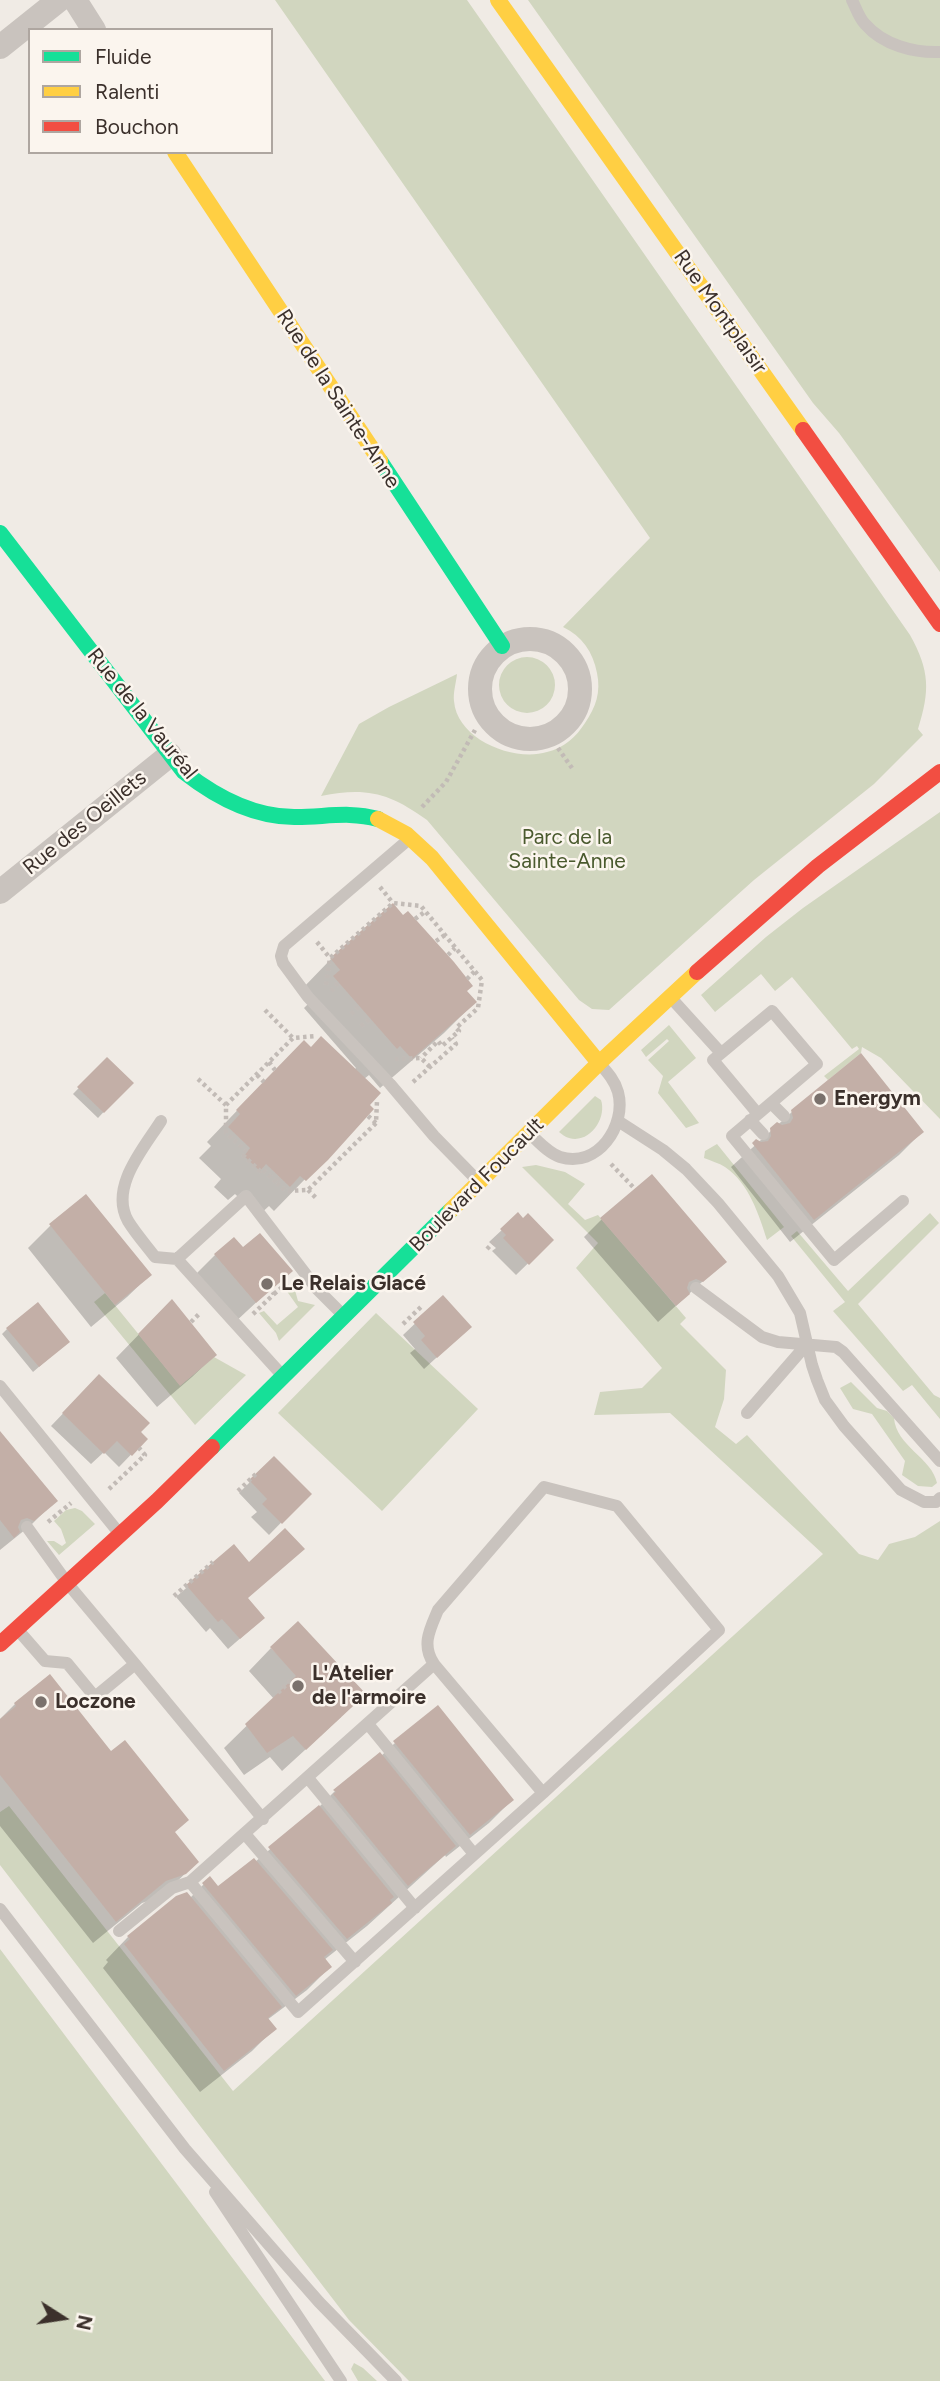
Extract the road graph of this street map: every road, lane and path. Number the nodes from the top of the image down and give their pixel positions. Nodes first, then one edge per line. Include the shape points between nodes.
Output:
1 (59, 0) edge
2 (75, 0) edge
3 (498, 0) edge
4 (852, 0) edge
5 (93, 28) edge
6 (0, 47) edge
7 (940, 52) edge
8 (176, 154) edge
9 (0, 533) edge
10 (940, 624) edge
11 (502, 646) junction
12 (475, 730) dead end
13 (558, 748) dead end
14 (170, 755) junction
15 (572, 768) dead end
16 (940, 772) edge
17 (417, 813) dead end
18 (411, 837) junction
19 (0, 892) edge
20 (426, 911) junction
21 (415, 919) dead end
22 (445, 934) junction
23 (436, 941) dead end
24 (455, 947) junction
25 (448, 955) dead end
26 (475, 971) junction
27 (467, 979) dead end
28 (339, 982) dead end
29 (331, 991) junction
30 (670, 997) junction
31 (338, 1000) dead end
32 (359, 1006) dead end
33 (346, 1009) dead end
34 (265, 1010) dead end
35 (351, 1014) junction
36 (370, 1018) dead end
37 (361, 1026) junction
38 (368, 1033) dead end
39 (321, 1036) dead end
40 (452, 1038) junction
41 (292, 1039) junction
42 (297, 1047) dead end
43 (721, 1053) junction
44 (390, 1059) dead end
45 (421, 1059) junction
46 (269, 1062) junction
47 (599, 1063) junction
48 (275, 1070) dead end
49 (257, 1075) junction
50 (198, 1079) dead end
51 (264, 1082) dead end
52 (381, 1093) dead end
53 (234, 1097) junction
54 (240, 1102) dead end
55 (771, 1103) junction
56 (226, 1105) junction
57 (368, 1116) dead end
58 (784, 1116) dead end
59 (754, 1117) junction
60 (161, 1121) dead end
61 (618, 1121) junction
62 (376, 1123) junction
63 (529, 1133) junction
64 (763, 1134) dead end
65 (349, 1138) dead end
66 (355, 1144) junction
67 (598, 1150) junction
68 (336, 1151) dead end
69 (342, 1156) junction
70 (312, 1175) dead end
71 (318, 1181) junction
72 (479, 1182) junction
73 (635, 1189) dead end
74 (309, 1191) junction
75 (317, 1199) dead end
76 (902, 1201) dead end
77 (503, 1233) dead end
78 (487, 1249) dead end
79 (177, 1259) junction
80 (290, 1280) dead end
81 (696, 1289) dead end
82 (423, 1305) dead end
83 (256, 1311) dead end
84 (345, 1316) junction
85 (403, 1324) dead end
86 (807, 1344) junction
87 (284, 1377) junction
88 (0, 1386) edge
89 (747, 1413) dead end
90 (139, 1448) dead end
91 (940, 1461) edge
92 (257, 1473) dead end
93 (238, 1491) dead end
94 (940, 1497) edge
95 (95, 1502) junction
96 (27, 1527) dead end
97 (121, 1536) junction
98 (213, 1562) dead end
99 (68, 1584) junction
100 (173, 1596) dead end
101 (18, 1629) junction
102 (0, 1644) edge
103 (135, 1664) junction
104 (434, 1664) junction
105 (292, 1679) dead end
106 (278, 1693) dead end
107 (368, 1724) junction
108 (308, 1778) junction
109 (543, 1793) junction
110 (263, 1819) junction
111 (245, 1834) junction
112 (474, 1854) junction
113 (190, 1882) junction
114 (415, 1908) junction
115 (0, 1909) edge
116 (119, 1931) dead end
117 (355, 1962) junction
118 (185, 2148) junction
119 (341, 2381) edge
120 (396, 2381) edge

1 - 6 street
2 - 5 street
3 - 10 street, Rue Montplaisir
4 - 7 lane via 864,24 884,39 914,51
8 - 11 street, Rue de la Sainte-Anne
9 - 14 street, Rue de la Vauréal
11 - 11 street via 534,638 550,642 575,665 580,698 574,714 550,736 517,738 489,720 479,689 482,672
12 - 17 path via 446,782
13 - 15 path
14 - 18 street, Rue de la Vauréal via 197,782 250,808 277,816 354,814 389,824
14 - 19 street, Rue des Oeillets
16 - 30 street, Boulevard Foucault via 818,866
18 - 47 street, Rue de la Vauréal
18 - 72 lane via 284,946 281,956 308,997
20 - 21 path
20 - 22 path
20 - 29 path via 421,906 393,903 330,958 326,986
22 - 23 path
22 - 24 path
24 - 25 path
24 - 26 path
26 - 27 path
26 - 40 path via 482,980 478,1008 456,1028 459,1031
28 - 29 path
29 - 31 path
30 - 43 lane
30 - 47 street, Boulevard Foucault
32 - 35 path
33 - 35 path
34 - 41 path
35 - 37 path
36 - 37 path
37 - 38 path
39 - 41 path
40 - 45 path via 442,1046 438,1041
40 - 45 path via 456,1044 430,1067
41 - 42 path
41 - 46 path
43 - 55 lane via 772,1011 817,1064
43 - 59 lane via 713,1060
44 - 45 path
46 - 48 path
46 - 49 path
47 - 61 lane via 618,1090
47 - 63 street, Boulevard Foucault
49 - 51 path
49 - 53 path
50 - 56 path
52 - 62 path
53 - 54 path
53 - 56 path
55 - 58 lane
55 - 59 lane
56 - 74 path via 226,1133 238,1140 247,1152 244,1156 286,1191
57 - 62 path
59 - 64 lane
59 - 76 lane via 732,1136 834,1260
60 - 79 lane via 129,1172 123,1200 128,1220 155,1257
61 - 67 lane via 612,1136
61 - 86 lane via 663,1150 718,1203 778,1276 800,1312
62 - 66 path
63 - 67 lane via 561,1157 575,1159
63 - 72 street, Boulevard Foucault
65 - 66 path
66 - 69 path
67 - 73 path
68 - 69 path
69 - 71 path
70 - 71 path
71 - 74 path
72 - 84 street, Boulevard Foucault
74 - 75 path
77 - 78 path
79 - 84 lane via 246,1196 317,1289
79 - 87 lane
80 - 83 path
81 - 86 lane via 762,1337
82 - 85 path
84 - 87 street, Boulevard Foucault
86 - 89 lane
86 - 91 lane via 843,1352
86 - 94 lane via 825,1401 844,1426 901,1490 924,1503
87 - 97 street, Boulevard Foucault
88 - 95 lane
90 - 95 path via 145,1455
92 - 93 path
95 - 97 lane
96 - 99 lane
97 - 99 street, Boulevard Foucault
98 - 100 path
99 - 101 street, Boulevard Foucault
99 - 103 lane
101 - 102 street, Boulevard Foucault
101 - 103 lane via 45,1661 66,1663 95,1697
103 - 110 lane
104 - 107 lane
104 - 109 lane
104 - 109 lane via 427,1648 438,1610 544,1487 617,1506 719,1630
105 - 106 path
107 - 108 lane
107 - 112 lane
108 - 110 lane
108 - 114 lane
109 - 112 lane
110 - 111 lane
111 - 113 lane
111 - 117 lane
112 - 114 lane
113 - 116 lane via 172,1888
113 - 117 lane via 298,2012
114 - 117 lane
115 - 118 lane
118 - 119 lane
118 - 120 lane via 319,2302

